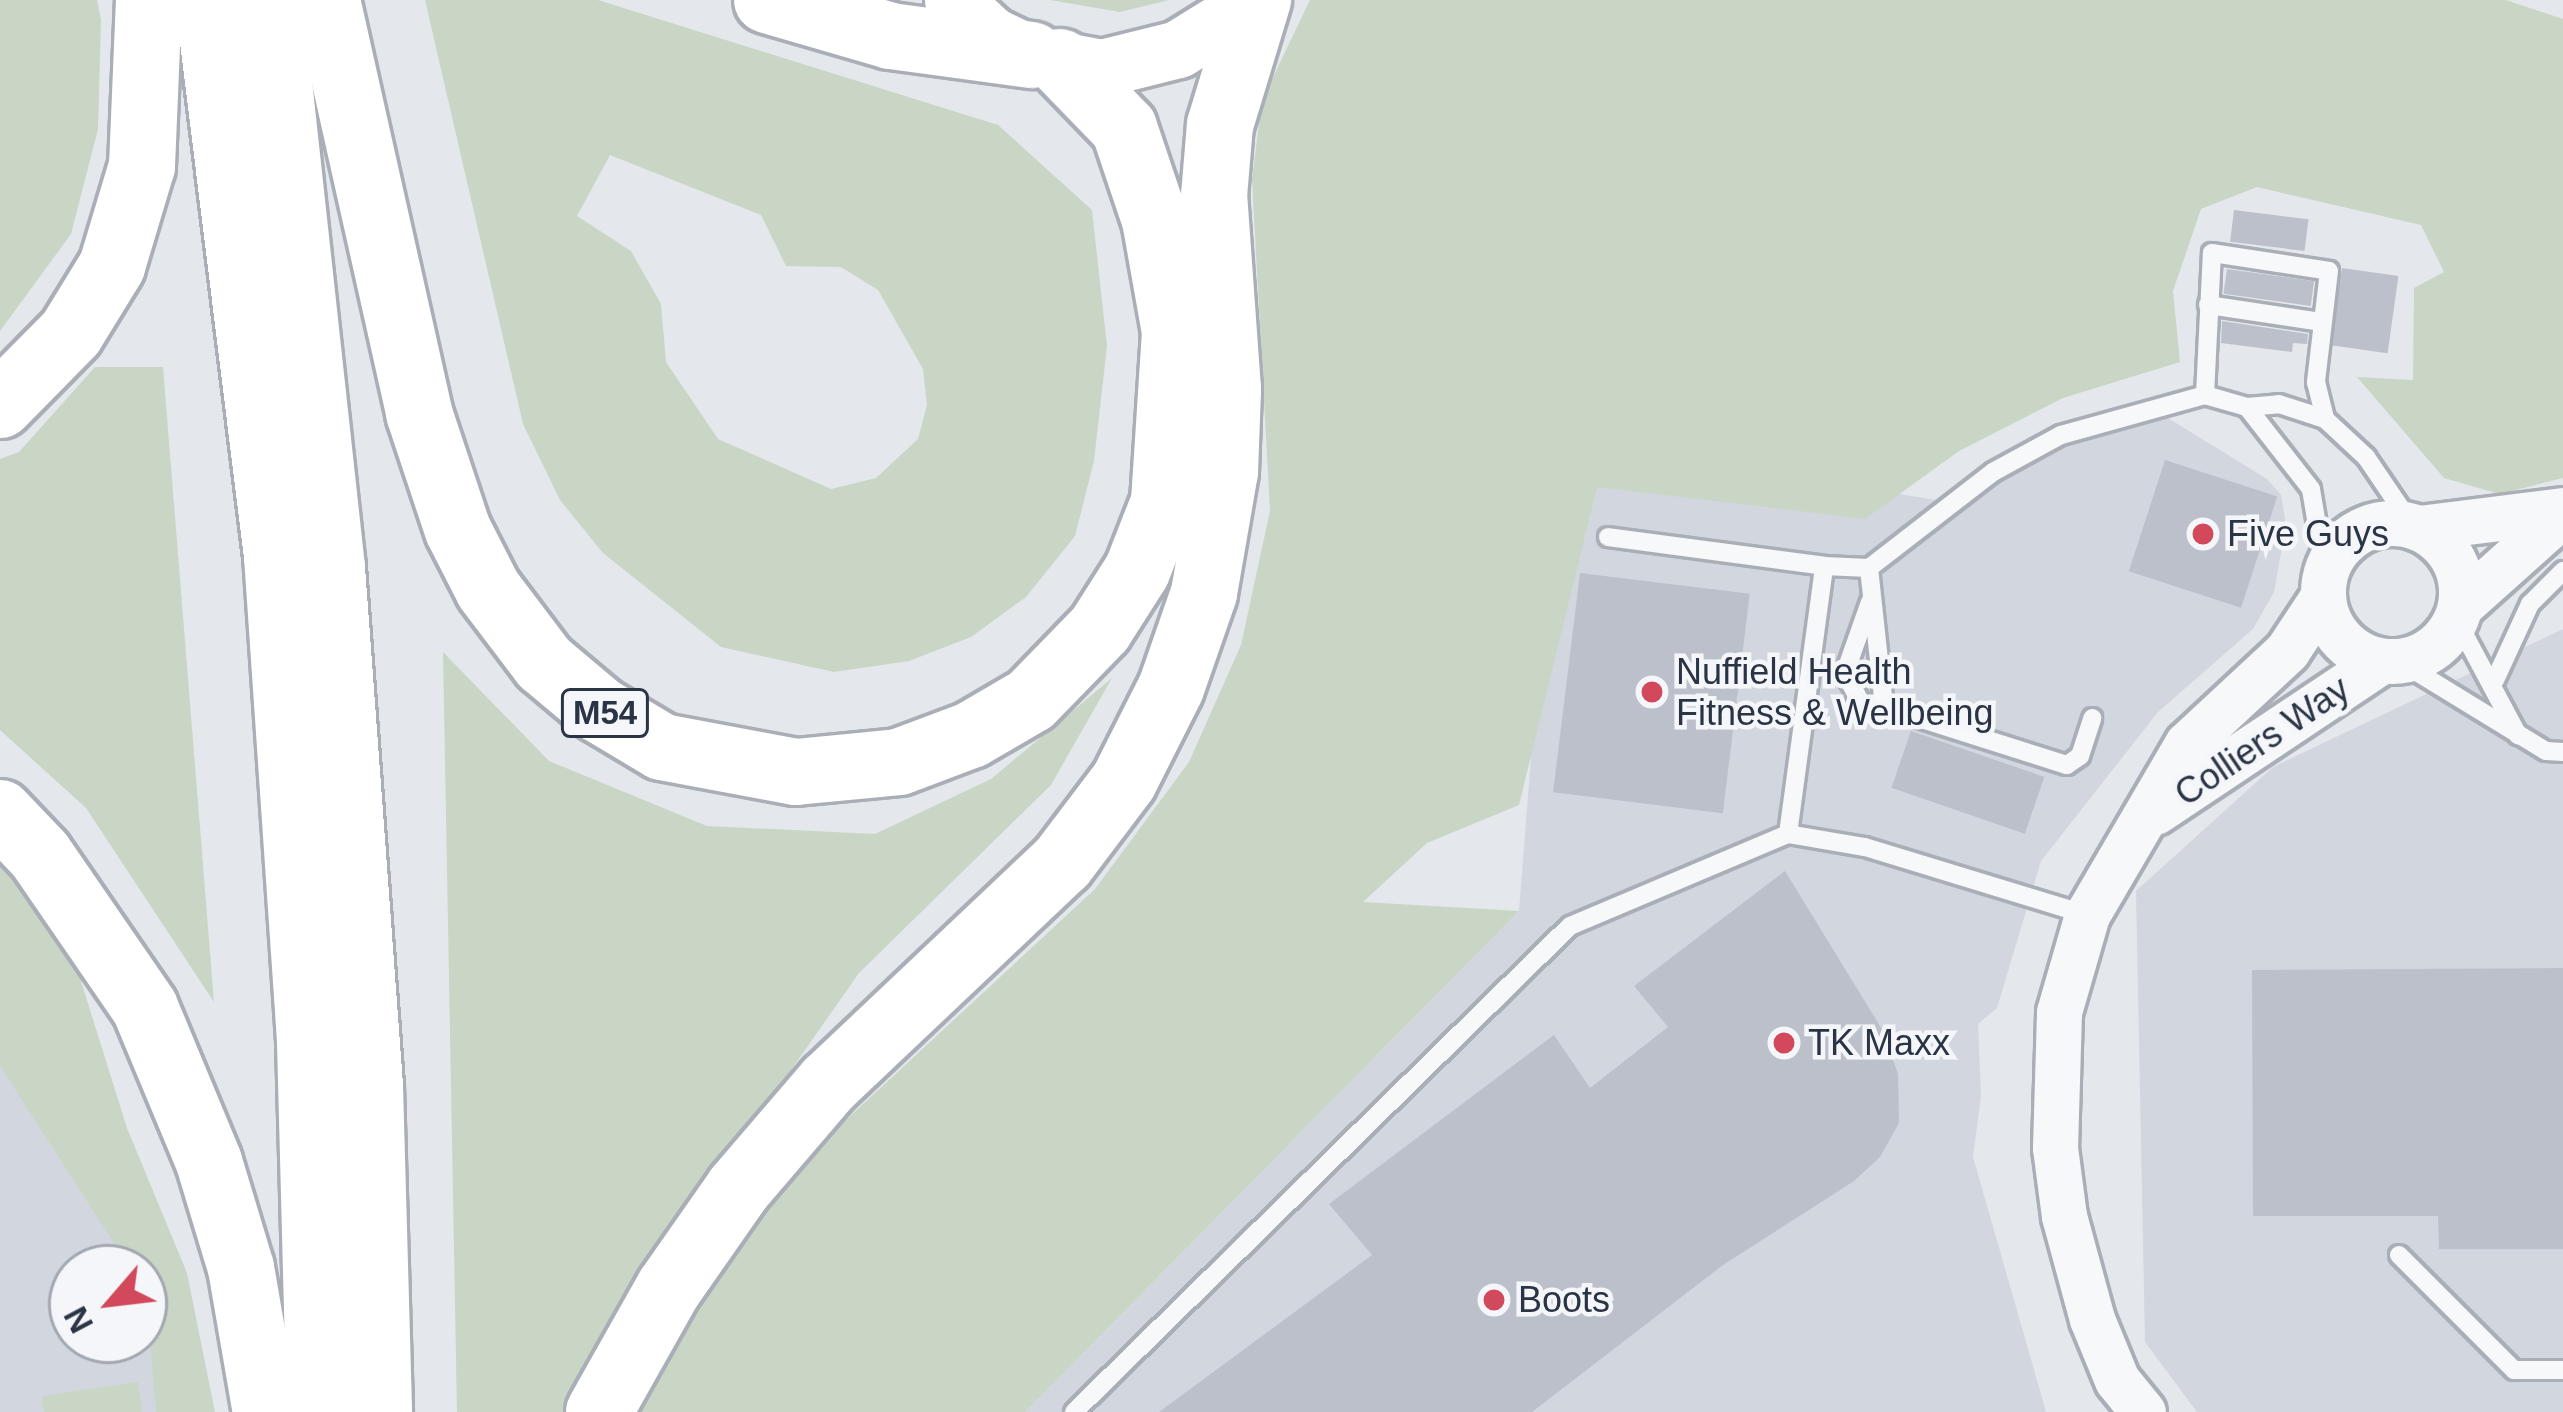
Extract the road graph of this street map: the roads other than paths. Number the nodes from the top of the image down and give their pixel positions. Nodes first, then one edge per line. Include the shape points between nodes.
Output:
1 (149, 0) edge
2 (208, 0) edge
3 (270, 0) edge
4 (327, 0) edge
5 (767, 0) edge
6 (953, 0) edge
7 (1257, 0) edge
8 (1046, 58) junction
9 (2208, 305) junction
10 (2322, 322) junction
11 (2205, 395) junction
12 (0, 405) edge
13 (2247, 407) junction
14 (2325, 419) junction
15 (2563, 512) edge
16 (2415, 527) junction
17 (1608, 537) dead end
18 (1824, 566) junction
19 (1868, 568) junction
20 (2563, 572) edge
21 (2324, 585) junction
22 (1872, 598) junction
23 (2458, 613) junction
24 (2390, 661) junction
25 (2495, 680) junction
26 (1884, 706) junction
27 (2092, 718) dead end
28 (2518, 735) junction
29 (2563, 752) edge
30 (0, 814) edge
31 (2143, 821) junction
32 (1788, 834) junction
33 (2087, 915) junction
34 (2398, 1255) dead end
35 (2563, 1370) edge
36 (2125, 1402) edge
37 (266, 1412) edge
38 (320, 1412) edge
39 (379, 1412) edge
40 (599, 1412) edge
41 (1074, 1412) edge

1 - 12 highway via 142,166 112,266 71,333
2 - 38 highway via 277,556 310,1042
3 - 39 highway via 332,568 370,1086
4 - 8 highway, M54 via 419,413 458,530 488,589 544,662 600,710 662,747 762,770 856,771 971,735 1030,700 1100,629 1137,571 1164,502 1175,332 1143,172 1124,128
5 - 8 highway via 891,36
6 - 8 main road via 991,34
7 - 8 main road via 1211,34 1145,62 1102,68
7 - 40 highway via 1220,125 1214,196 1228,389 1225,472 1204,593 1171,688 1124,781 1062,863 829,1083 738,1189 669,1288
9 - 10 lane
9 - 10 lane via 2212,254 2329,271
9 - 11 lane
10 - 14 lane via 2316,382
11 - 13 lane
11 - 19 lane via 2061,435 1993,472
13 - 14 lane via 2279,404
13 - 21 lane via 2311,489
14 - 16 lane via 2366,457
15 - 16 street, Colliers Way
15 - 23 street, Colliers Way
16 - 21 street, Colliers Way via 2359,531
16 - 23 street via 2457,569
17 - 18 lane
18 - 19 lane
18 - 32 lane
19 - 22 lane
20 - 25 lane via 2530,604
21 - 24 street, Colliers Way via 2341,639
21 - 31 street, Colliers Way via 2287,651 2187,744
22 - 26 lane
22 - 26 lane via 1845,673 1861,704
23 - 24 street, Colliers Way via 2433,648
23 - 25 lane
24 - 28 lane
24 - 31 street, Colliers Way
25 - 28 lane
26 - 27 lane via 2067,765 2080,756
28 - 29 lane
30 - 37 highway via 40,855 145,1008 209,1162 241,1268
31 - 33 street, Colliers Way
32 - 33 lane via 1865,847
32 - 41 lane via 1570,926
33 - 36 street, Colliers Way via 2059,1012 2055,1148 2081,1278
34 - 35 lane via 2514,1370

